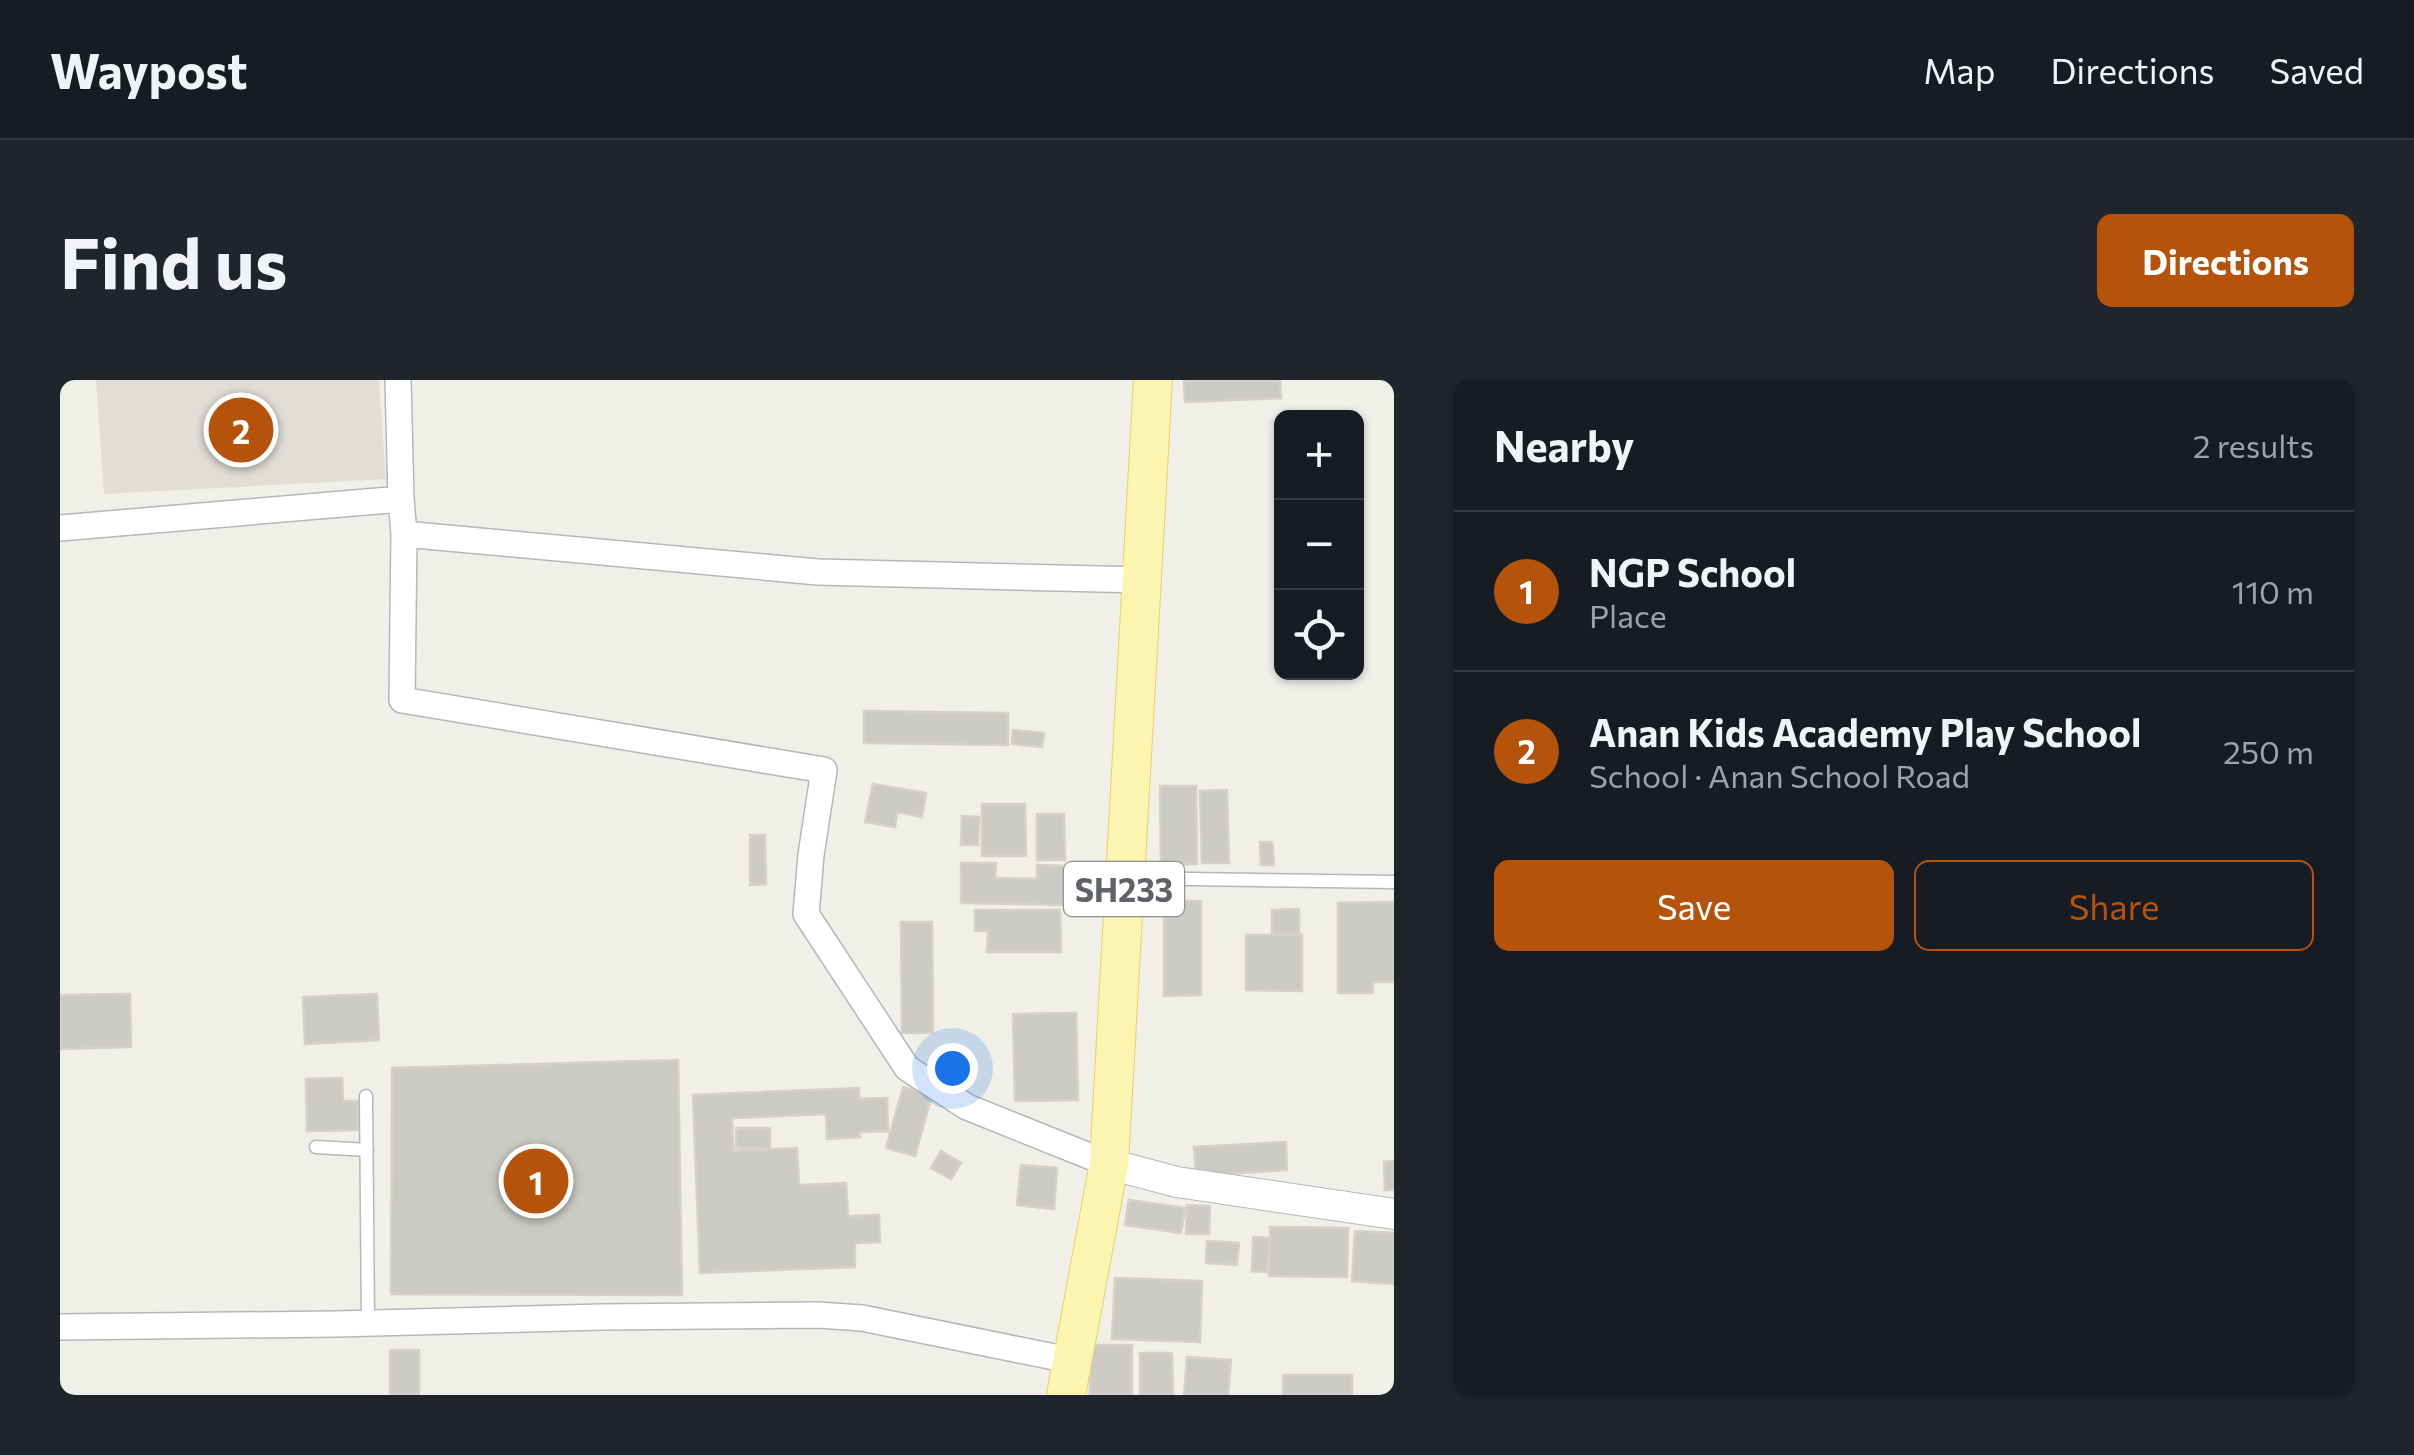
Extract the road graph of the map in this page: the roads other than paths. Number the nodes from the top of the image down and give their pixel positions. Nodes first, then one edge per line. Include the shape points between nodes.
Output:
1 (398, 380) edge
2 (1153, 380) edge
3 (401, 500) junction
4 (60, 528) edge
5 (404, 534) junction
6 (1142, 580) junction
7 (1125, 878) junction
8 (1394, 882) edge
9 (366, 1096) dead end
10 (316, 1147) dead end
11 (368, 1150) junction
12 (1110, 1164) junction
13 (1394, 1214) edge
14 (368, 1323) junction
15 (60, 1326) edge
16 (1070, 1378) edge

1 - 3 street
2 - 6 main road, SH233
3 - 4 street
3 - 5 street
5 - 6 street via 818,572
5 - 12 street via 402,700 824,770 806,914 907,1068 967,1107
6 - 7 main road, SH233
7 - 8 lane
7 - 12 main road, SH233
9 - 11 lane
10 - 11 lane
11 - 14 lane
12 - 13 street via 1178,1182
12 - 16 main road, SH233
14 - 15 street
14 - 16 street via 862,1318

